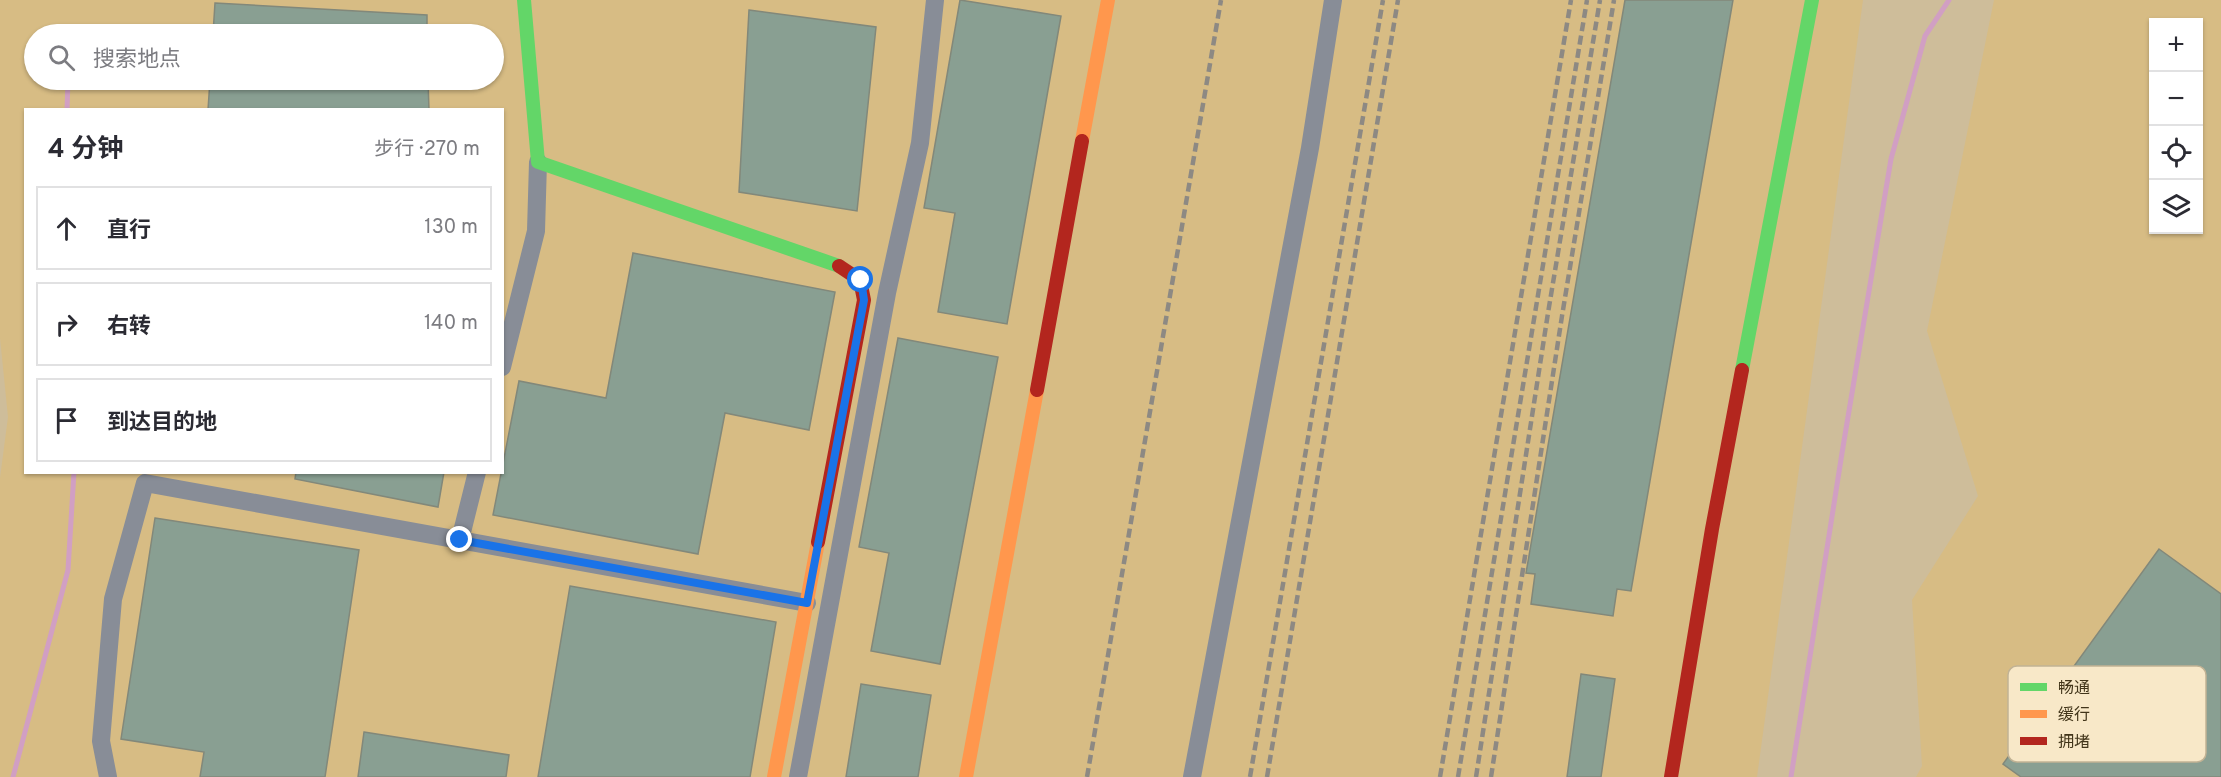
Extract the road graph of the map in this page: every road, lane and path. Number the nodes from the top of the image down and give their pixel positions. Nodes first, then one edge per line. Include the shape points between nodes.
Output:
1 (524, 0) edge
2 (934, 0) edge
3 (1108, 0) edge
4 (1333, 0) edge
5 (1812, 0) edge
6 (538, 162) junction
7 (504, 359) edge
8 (476, 474) edge
9 (460, 540) junction
10 (807, 603) junction
11 (108, 777) edge
12 (774, 777) edge
13 (798, 777) edge
14 (966, 777) edge
15 (1192, 777) edge
16 (1671, 777) edge

1 - 6 street
2 - 13 street via 920,143 887,293
3 - 14 street
4 - 15 street via 1310,148
5 - 16 street via 1712,529
6 - 7 street via 536,231
6 - 10 street via 837,265 861,280 864,300
8 - 9 street
9 - 10 street
9 - 11 street via 145,483 112,599 101,741
10 - 12 street

